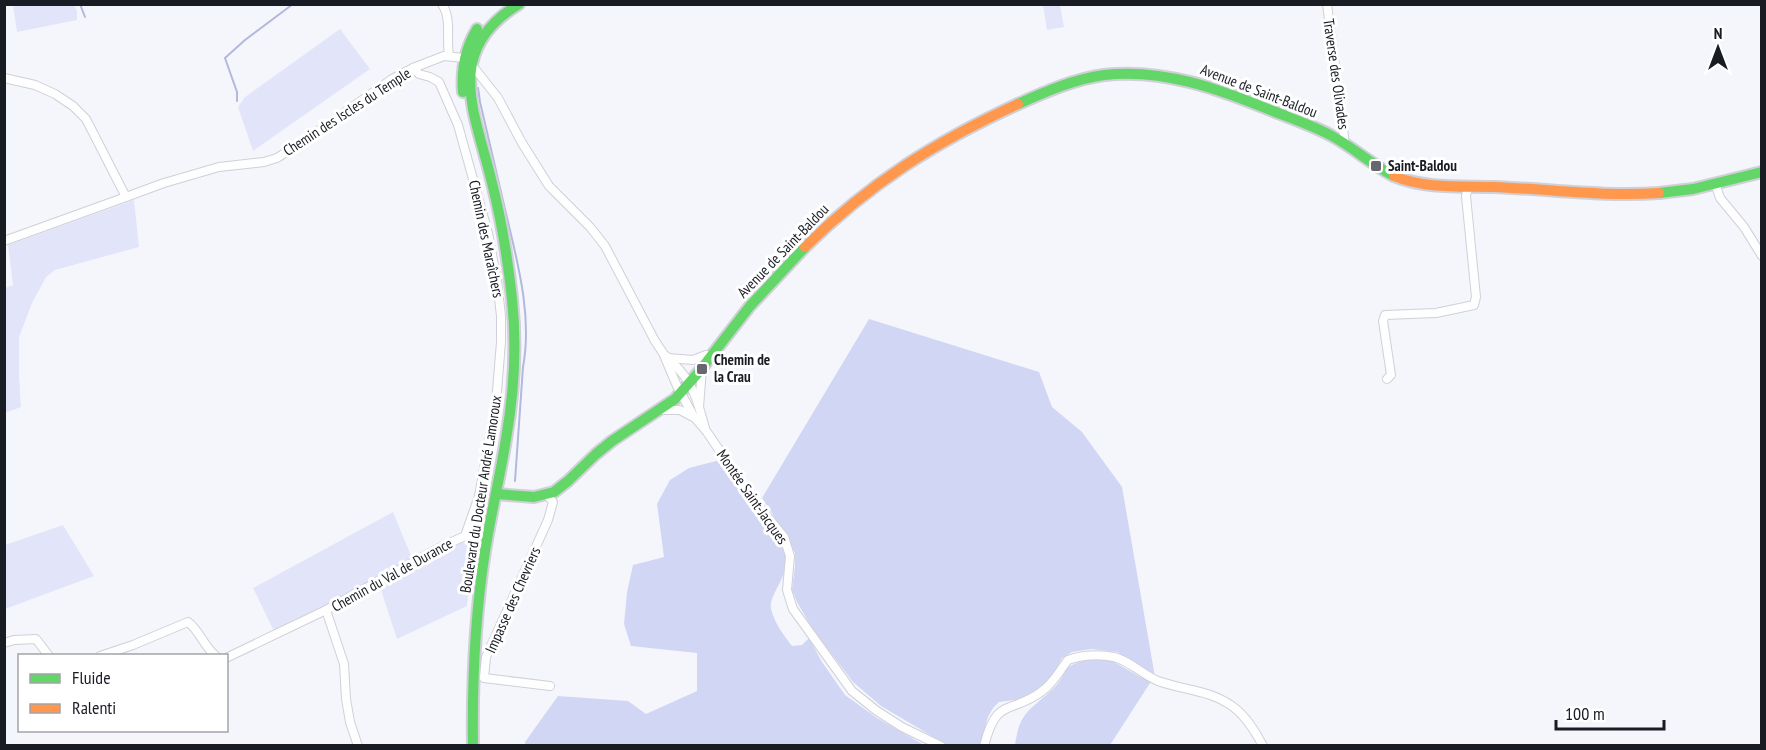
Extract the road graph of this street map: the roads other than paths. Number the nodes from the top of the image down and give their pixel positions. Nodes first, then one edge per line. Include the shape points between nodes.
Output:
1 (441, 4) edge
2 (508, 4) edge
3 (519, 4) edge
4 (1327, 4) edge
5 (449, 55) junction
6 (468, 61) junction
7 (413, 68) junction
8 (4, 78) edge
9 (1345, 144) junction
10 (1761, 172) edge
11 (1715, 183) junction
12 (1468, 186) junction
13 (126, 197) junction
14 (497, 212) junction
15 (4, 241) edge
16 (1761, 256) edge
17 (717, 347) junction
18 (665, 355) junction
19 (706, 355) junction
20 (702, 369) junction
21 (1387, 379) dead end
22 (688, 380) junction
23 (679, 390) junction
24 (699, 407) junction
25 (661, 410) junction
26 (694, 417) junction
27 (645, 419) junction
28 (707, 432) junction
29 (496, 494) junction
30 (547, 495) junction
31 (488, 534) junction
32 (465, 536) junction
33 (326, 610) junction
34 (4, 643) edge
35 (48, 654) edge
36 (106, 654) edge
37 (214, 654) edge
38 (228, 657) edge
39 (550, 687) dead end
40 (358, 746) edge
41 (473, 746) edge
42 (940, 746) edge
43 (984, 746) edge
44 (1263, 746) edge

1 - 5 street via 447,18
2 - 6 street, Boulevard du Docteur André Lamoroux via 479,27 467,47
3 - 6 street, Boulevard du Docteur André Lamoroux via 492,23
4 - 9 street, Traverse des Olivades
5 - 6 street
5 - 7 street, Chemin des Iscles du Temple
6 - 14 street, Boulevard du Docteur André Lamoroux via 476,119
6 - 14 street, Boulevard du Docteur André Lamoroux via 462,81 467,112
6 - 18 street via 498,98 549,186 605,246
7 - 13 street, Chemin des Iscles du Temple via 277,158 219,167
7 - 32 street, Chemin des Maraîchers via 439,82 458,125 488,233 501,316 496,403 479,496
8 - 13 street via 35,85 73,106 86,119
9 - 12 street, Avenue de Saint-Baldou via 1398,178
9 - 17 street, Avenue de Saint-Baldou via 1318,129 1222,91 1173,77 1117,74 1072,82 967,129 873,187 800,251
10 - 11 street, Avenue de Saint-Baldou
11 - 12 street, Avenue de Saint-Baldou via 1672,192 1634,194
11 - 16 street via 1720,198
12 - 21 street via 1474,305 1436,313 1385,315 1390,375
13 - 15 street, Chemin des Iscles du Temple
14 - 29 street, Boulevard du Docteur André Lamoroux via 510,279 514,356 510,416
17 - 19 street, Avenue de Saint-Baldou
17 - 20 street, Avenue de Saint-Baldou
18 - 19 street via 693,360
18 - 22 street
18 - 23 street
19 - 22 street, Avenue de Saint-Baldou
20 - 22 street, Avenue de Saint-Baldou
20 - 24 street
22 - 23 street, Avenue de Saint-Baldou
22 - 24 street
23 - 25 street, Avenue de Saint-Baldou
23 - 26 street
23 - 27 street, Avenue de Saint-Baldou
24 - 28 street
25 - 26 street via 680,410
25 - 27 street, Avenue de Saint-Baldou
26 - 28 street
27 - 30 street, Avenue de Saint-Baldou
28 - 42 street, Montée Saint-Jacques via 748,493 784,537 790,556 787,590 791,604 846,684 885,717
29 - 30 street
29 - 31 street, Boulevard du Docteur André Lamoroux
30 - 39 street, Impasse des Chevriers via 553,502 548,520 486,657 484,678
31 - 32 street, Chemin du Val de Durance
31 - 41 street, Boulevard du Docteur André Lamoroux via 477,626
32 - 33 street, Chemin du Val de Durance
33 - 38 street
33 - 40 street, Chemin du Val de Durance via 344,664 346,699
34 - 35 street via 36,639
36 - 37 street via 188,622
43 - 44 street via 990,723 999,712 1040,693 1068,660 1092,656 1120,659 1156,680 1222,700 1248,722

